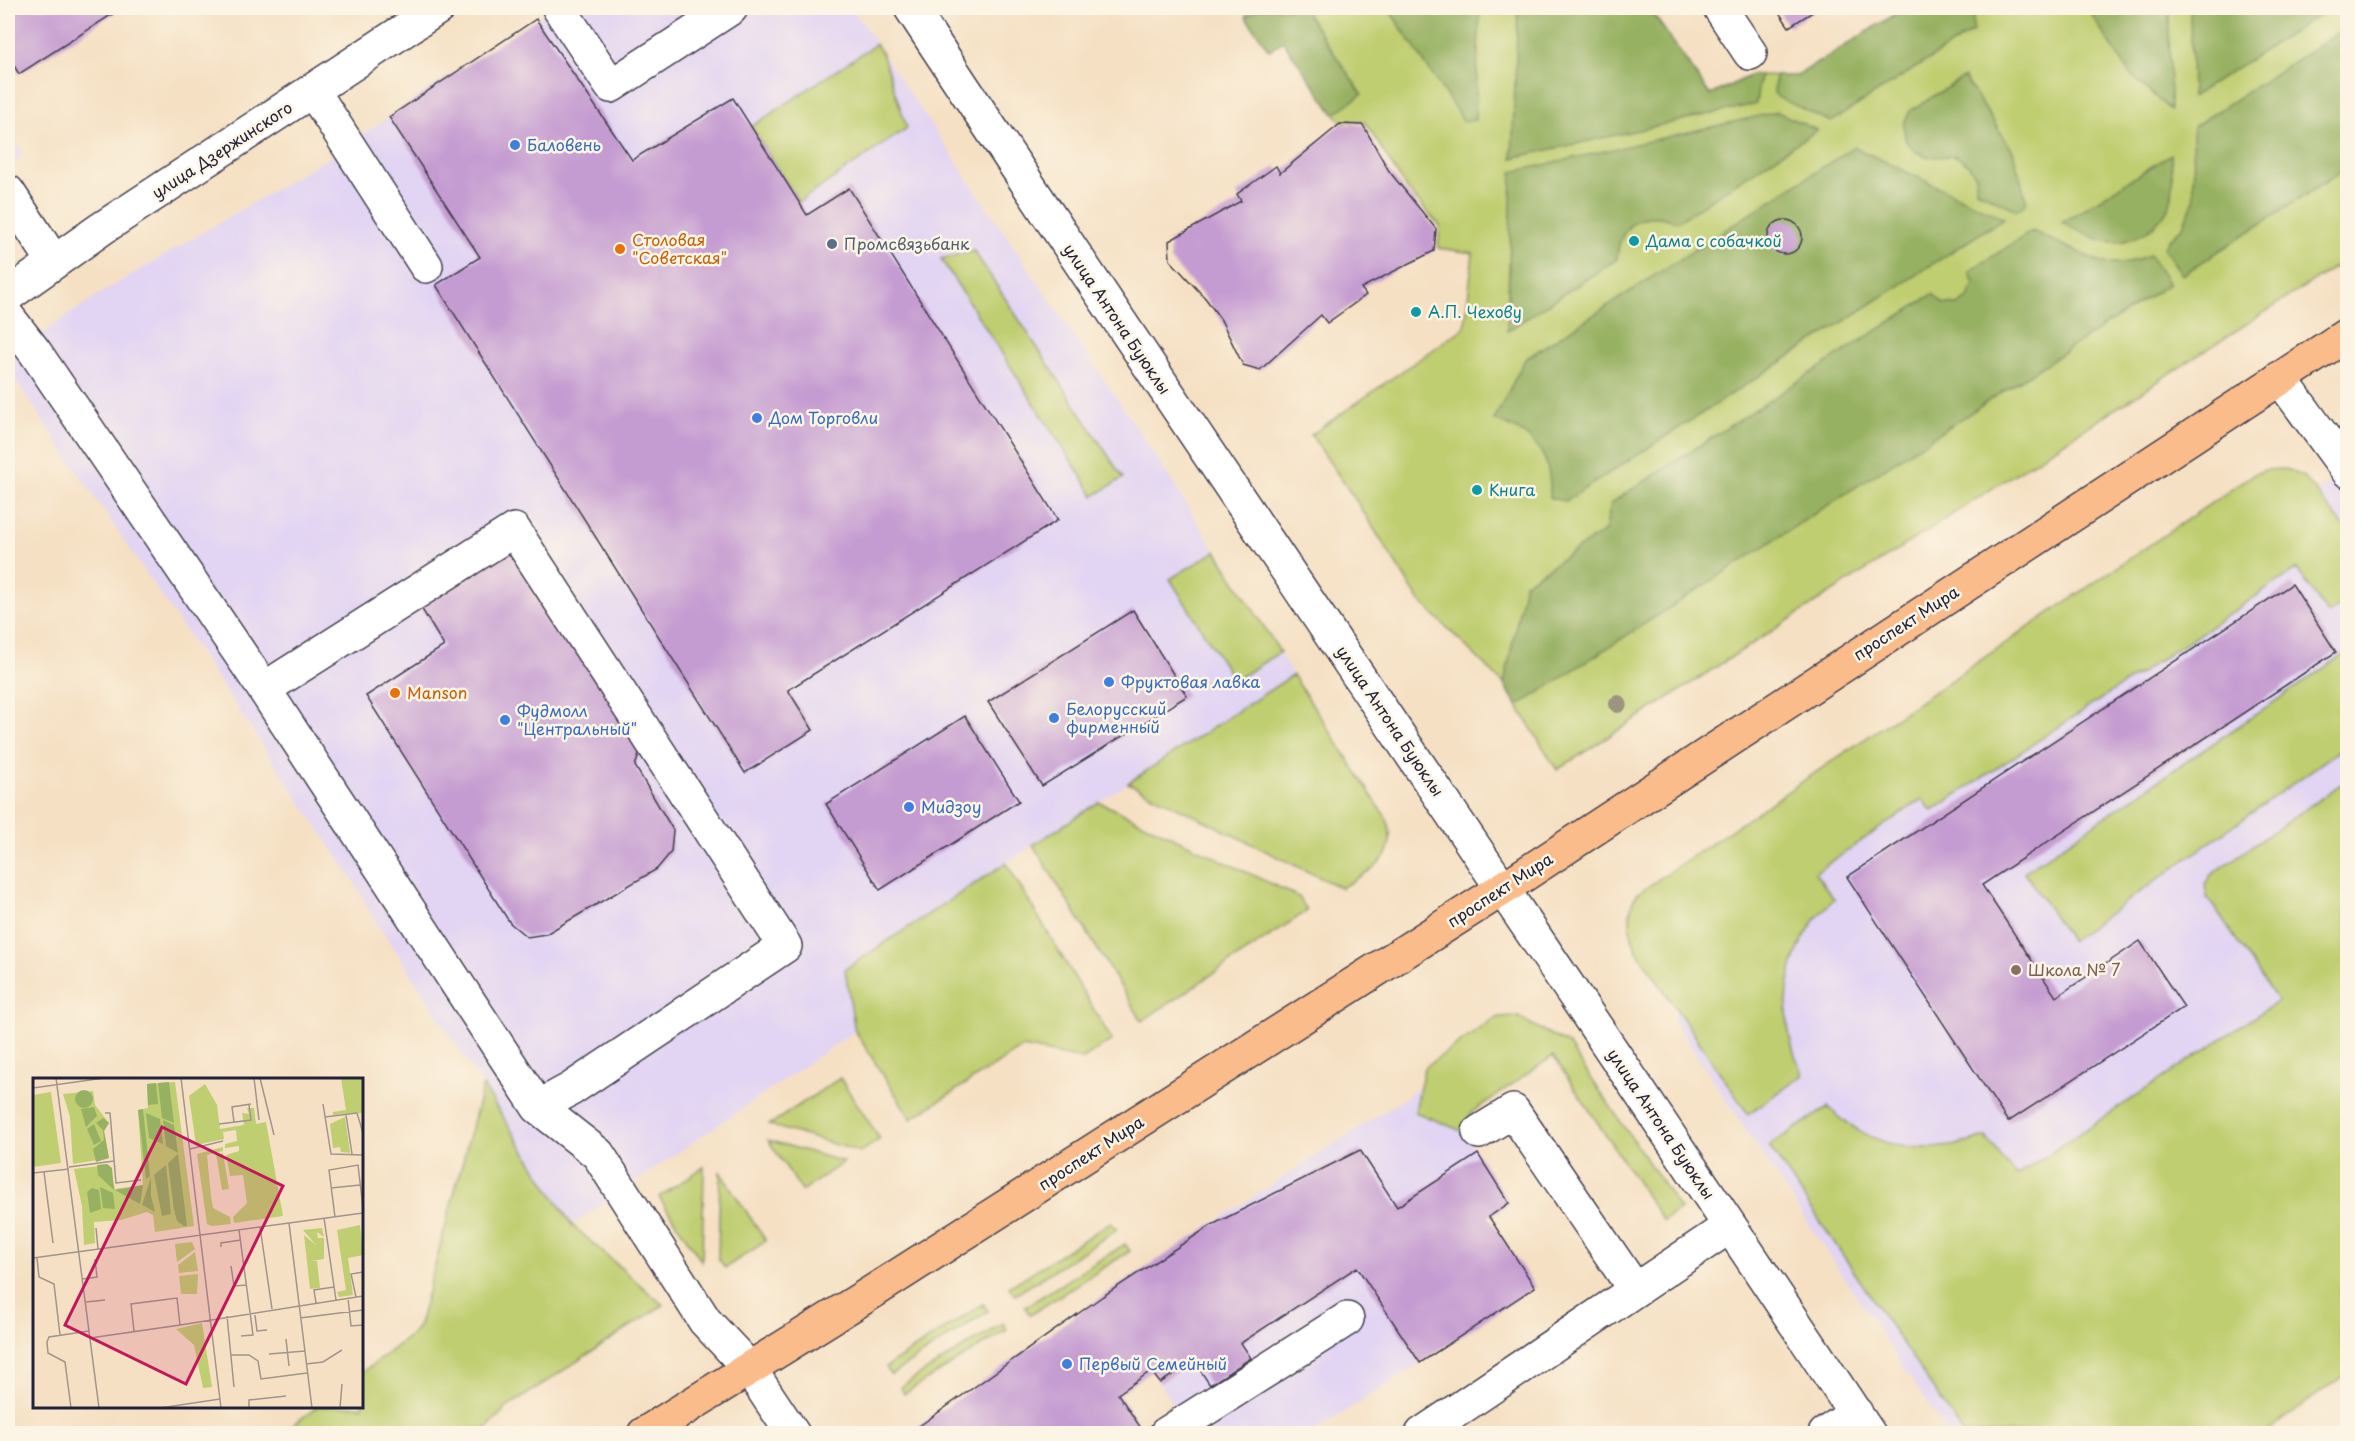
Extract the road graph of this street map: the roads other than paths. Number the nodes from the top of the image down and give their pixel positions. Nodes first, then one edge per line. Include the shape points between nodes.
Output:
1 (438, 8) edge
2 (559, 8) edge
3 (731, 8) edge
4 (910, 8) edge
5 (1720, 8) edge
6 (1750, 53) dead end
7 (313, 91) junction
8 (8, 192) edge
9 (54, 262) junction
10 (426, 266) dead end
11 (8, 295) edge
12 (8, 317) edge
13 (2348, 333) edge
14 (2280, 378) junction
15 (2348, 471) edge
16 (264, 689) junction
17 (1504, 888) junction
18 (538, 1107) junction
19 (1479, 1132) dead end
20 (1730, 1226) junction
21 (1635, 1290) junction
22 (1347, 1319) dead end
23 (748, 1368) junction
24 (1863, 1423) edge
25 (644, 1434) edge
26 (793, 1434) edge
27 (1167, 1434) edge
28 (1422, 1434) edge
29 (1825, 1434) edge

1 - 7 street, улица Дзержинского
2 - 3 street via 610,86
4 - 17 street, улица Антона Буюклы via 1243,507
5 - 6 street
7 - 9 street, улица Дзержинского
7 - 10 street
8 - 9 street
9 - 11 street, улица Дзержинского
12 - 16 street
13 - 14 main road, проспект Мира
14 - 15 street
14 - 17 main road, проспект Мира
16 - 18 street
16 - 18 street via 514,530 785,946
17 - 20 street, улица Антона Буюклы
17 - 23 main road, проспект Мира
18 - 23 street via 598,1154 705,1322
19 - 21 street via 1513,1111
20 - 21 street
20 - 24 street, улица Антона Буюклы
21 - 28 street
22 - 27 street
23 - 25 main road, проспект Мира
23 - 26 street
24 - 29 street

